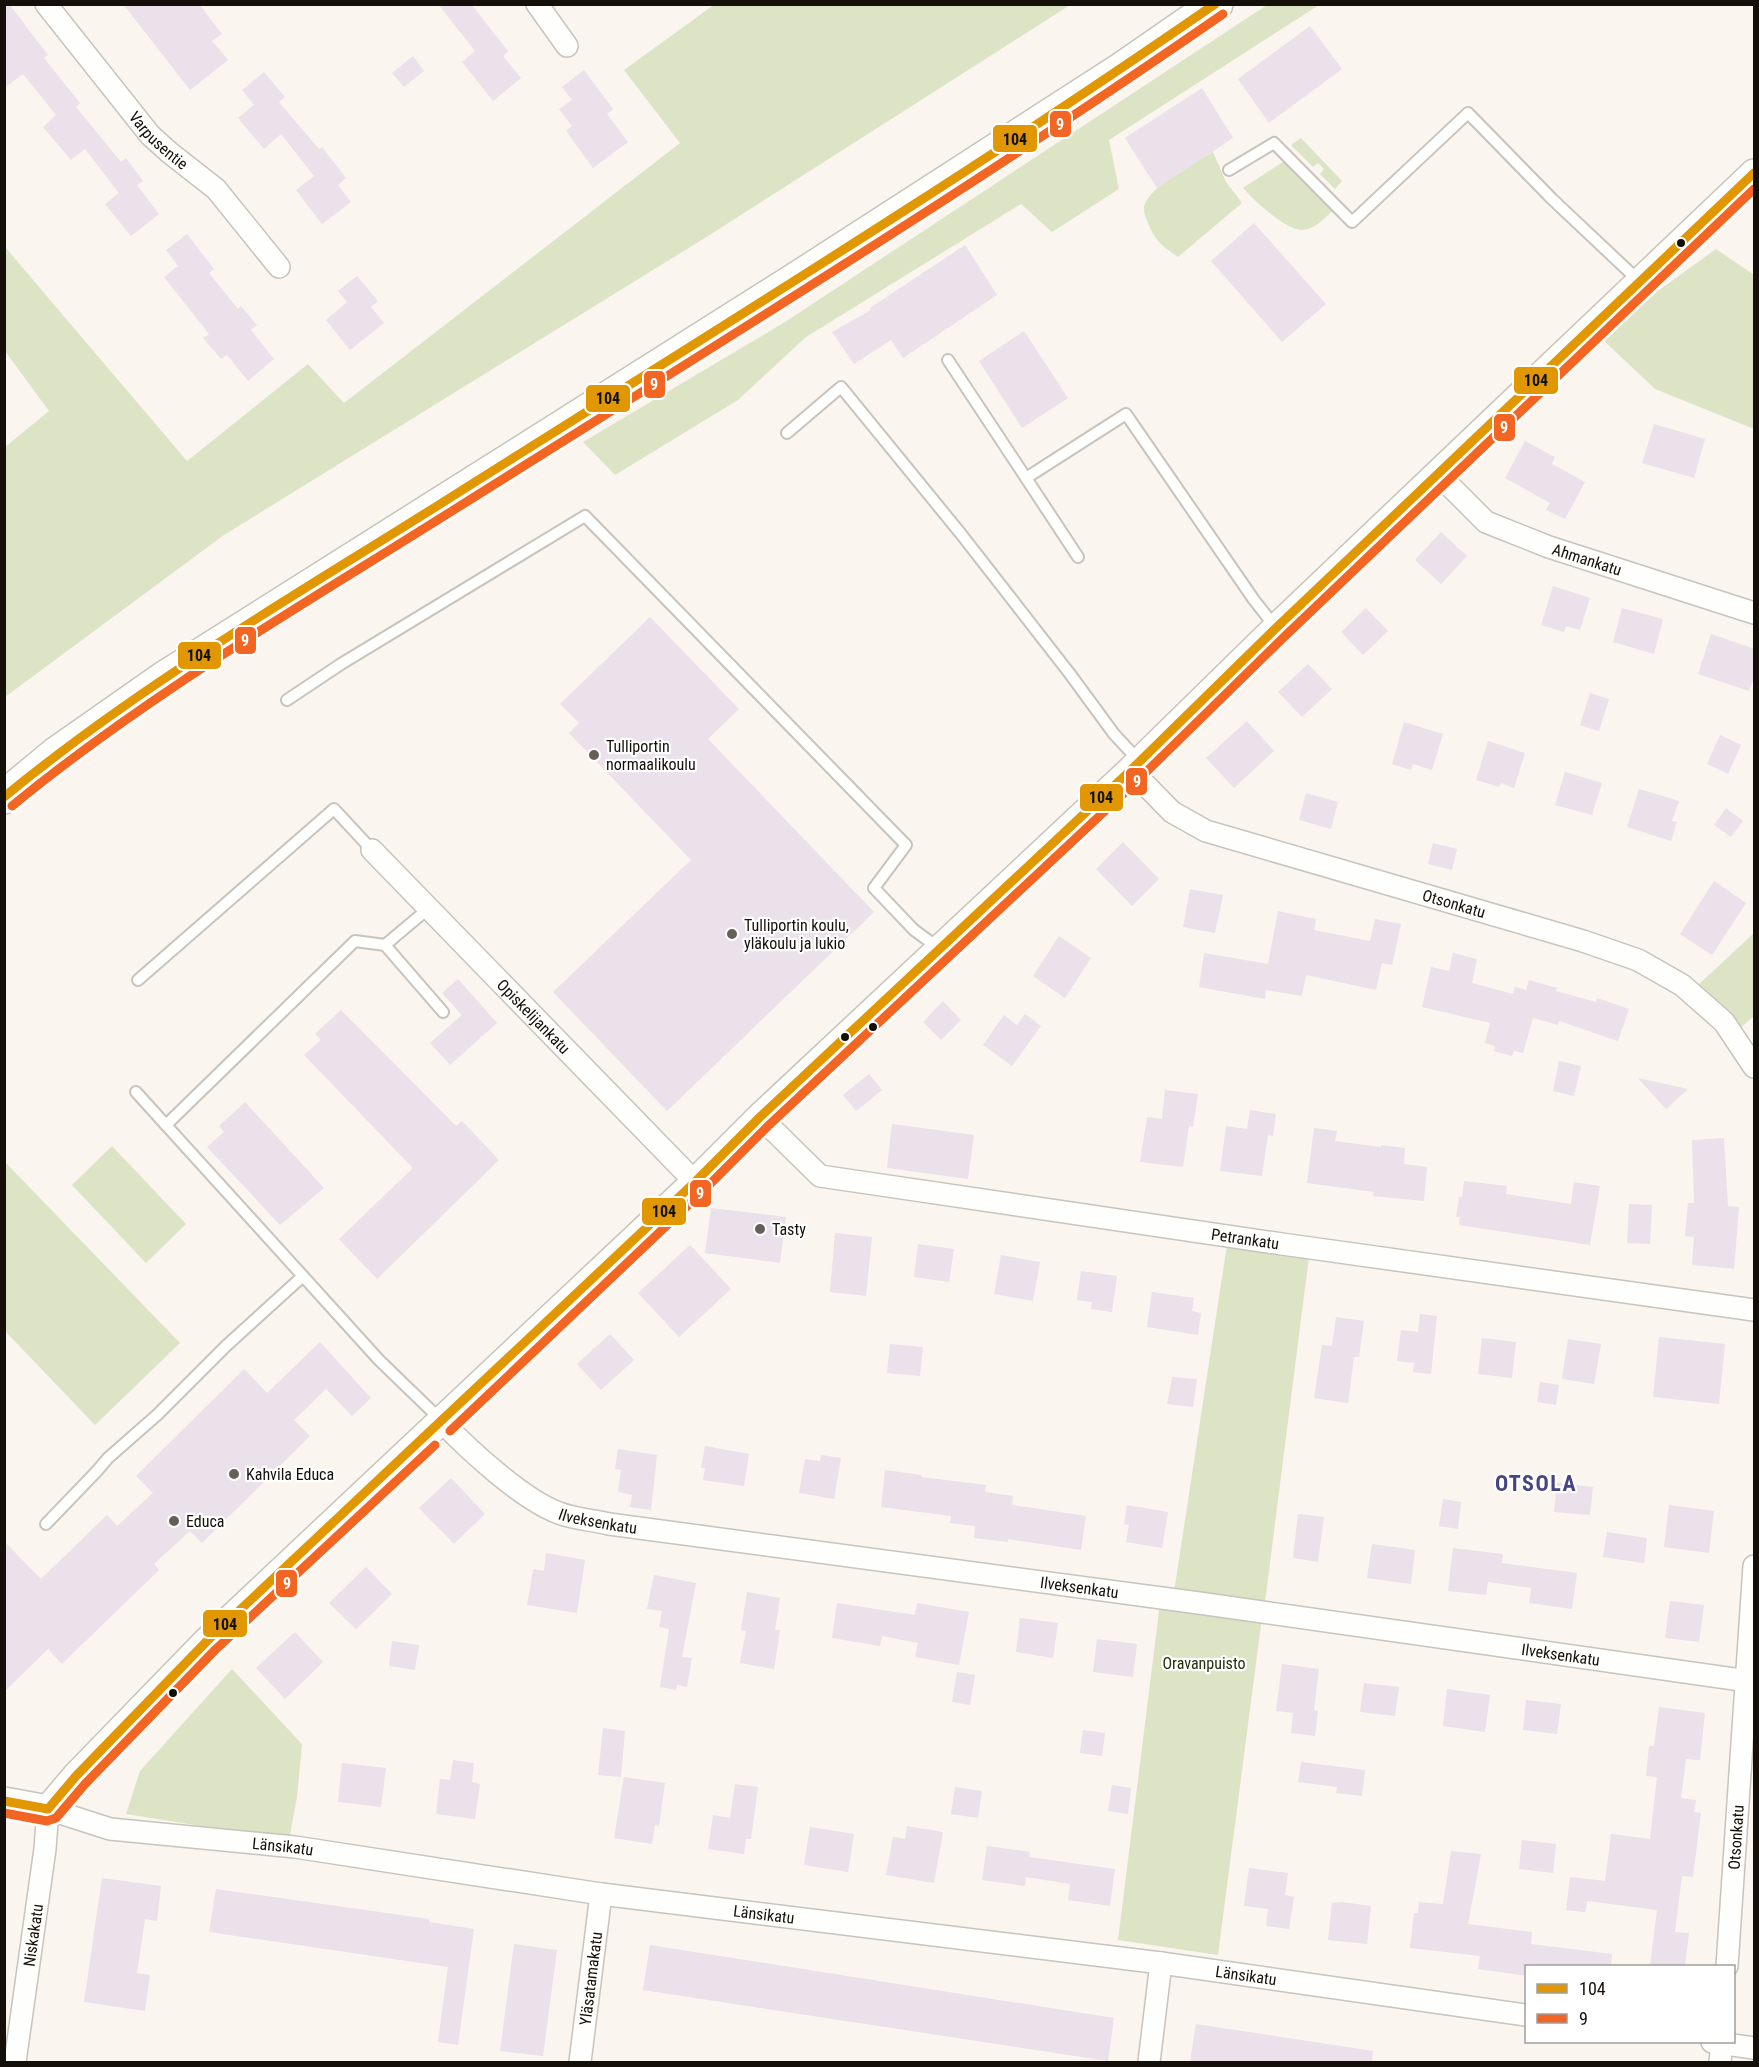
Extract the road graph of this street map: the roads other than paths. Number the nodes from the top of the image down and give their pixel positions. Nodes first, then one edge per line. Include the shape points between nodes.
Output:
1 (46, 4) edge
2 (537, 4) edge
3 (1216, 4) edge
4 (567, 46) dead end
5 (1229, 170) dead end
6 (1755, 173) edge
7 (279, 267) dead end
8 (1639, 281) junction
9 (948, 360) dead end
10 (787, 433) dead end
11 (1440, 472) junction
12 (1026, 478) junction
13 (1078, 557) dead end
14 (1755, 613) edge
15 (1276, 628) junction
16 (287, 700) dead end
17 (1135, 766) junction
18 (4, 797) edge
19 (372, 850) joint
20 (429, 908) junction
21 (385, 945) junction
22 (940, 950) junction
23 (138, 980) dead end
24 (443, 1012) dead end
25 (1755, 1067) edge
26 (136, 1092) dead end
27 (760, 1117) junction
28 (166, 1125) junction
29 (695, 1182) junction
30 (303, 1276) junction
31 (1755, 1310) edge
32 (442, 1422) junction
33 (46, 1524) dead end
34 (1755, 1566) edge
35 (1748, 1681) junction
36 (4, 1801) edge
37 (48, 1809) junction
38 (601, 1894) junction
39 (1161, 1963) junction
40 (1727, 1965) edge
41 (1525, 2015) edge
42 (1719, 2047) edge
43 (1755, 2048) edge
44 (15, 2062) edge
45 (580, 2062) edge
46 (1149, 2062) edge

1 - 7 street, Varpusentie via 150,135 216,189
2 - 4 street
3 - 18 main road via 805,274 163,679 56,754
5 - 8 lane via 1274,143 1352,222 1468,113
6 - 8 street
8 - 11 street
9 - 12 lane
10 - 17 lane via 841,387 962,534
11 - 14 street, Ahmankatu via 1486,522 1549,547
11 - 15 street
12 - 13 lane
12 - 15 lane via 1126,414
15 - 17 street
16 - 22 lane via 585,516 906,845 874,888 914,930
17 - 22 street
17 - 25 street, Otsonkatu via 1172,813 1206,831 1638,960 1682,985 1724,1022
19 - 20 street, Opiskelijankatu
19 - 23 lane via 334,809
20 - 21 lane
20 - 29 street, Opiskelijankatu
21 - 24 lane
21 - 28 lane via 354,941
22 - 27 street
26 - 28 lane
27 - 29 street
27 - 31 street, Petrankatu via 820,1176
28 - 30 lane
29 - 32 street
30 - 32 lane
30 - 33 lane via 108,1458
32 - 35 street, Ilveksenkatu via 525,1495 559,1513 609,1524
32 - 37 street via 207,1641
34 - 35 street, Otsonkatu
35 - 40 street, Otsonkatu
36 - 37 street, Länsikatu
37 - 38 street, Länsikatu via 110,1829 295,1846
37 - 44 street, Niskakatu
38 - 39 street, Länsikatu
38 - 45 street, Yläsatamakatu
39 - 41 street, Länsikatu
39 - 46 street
42 - 43 street

